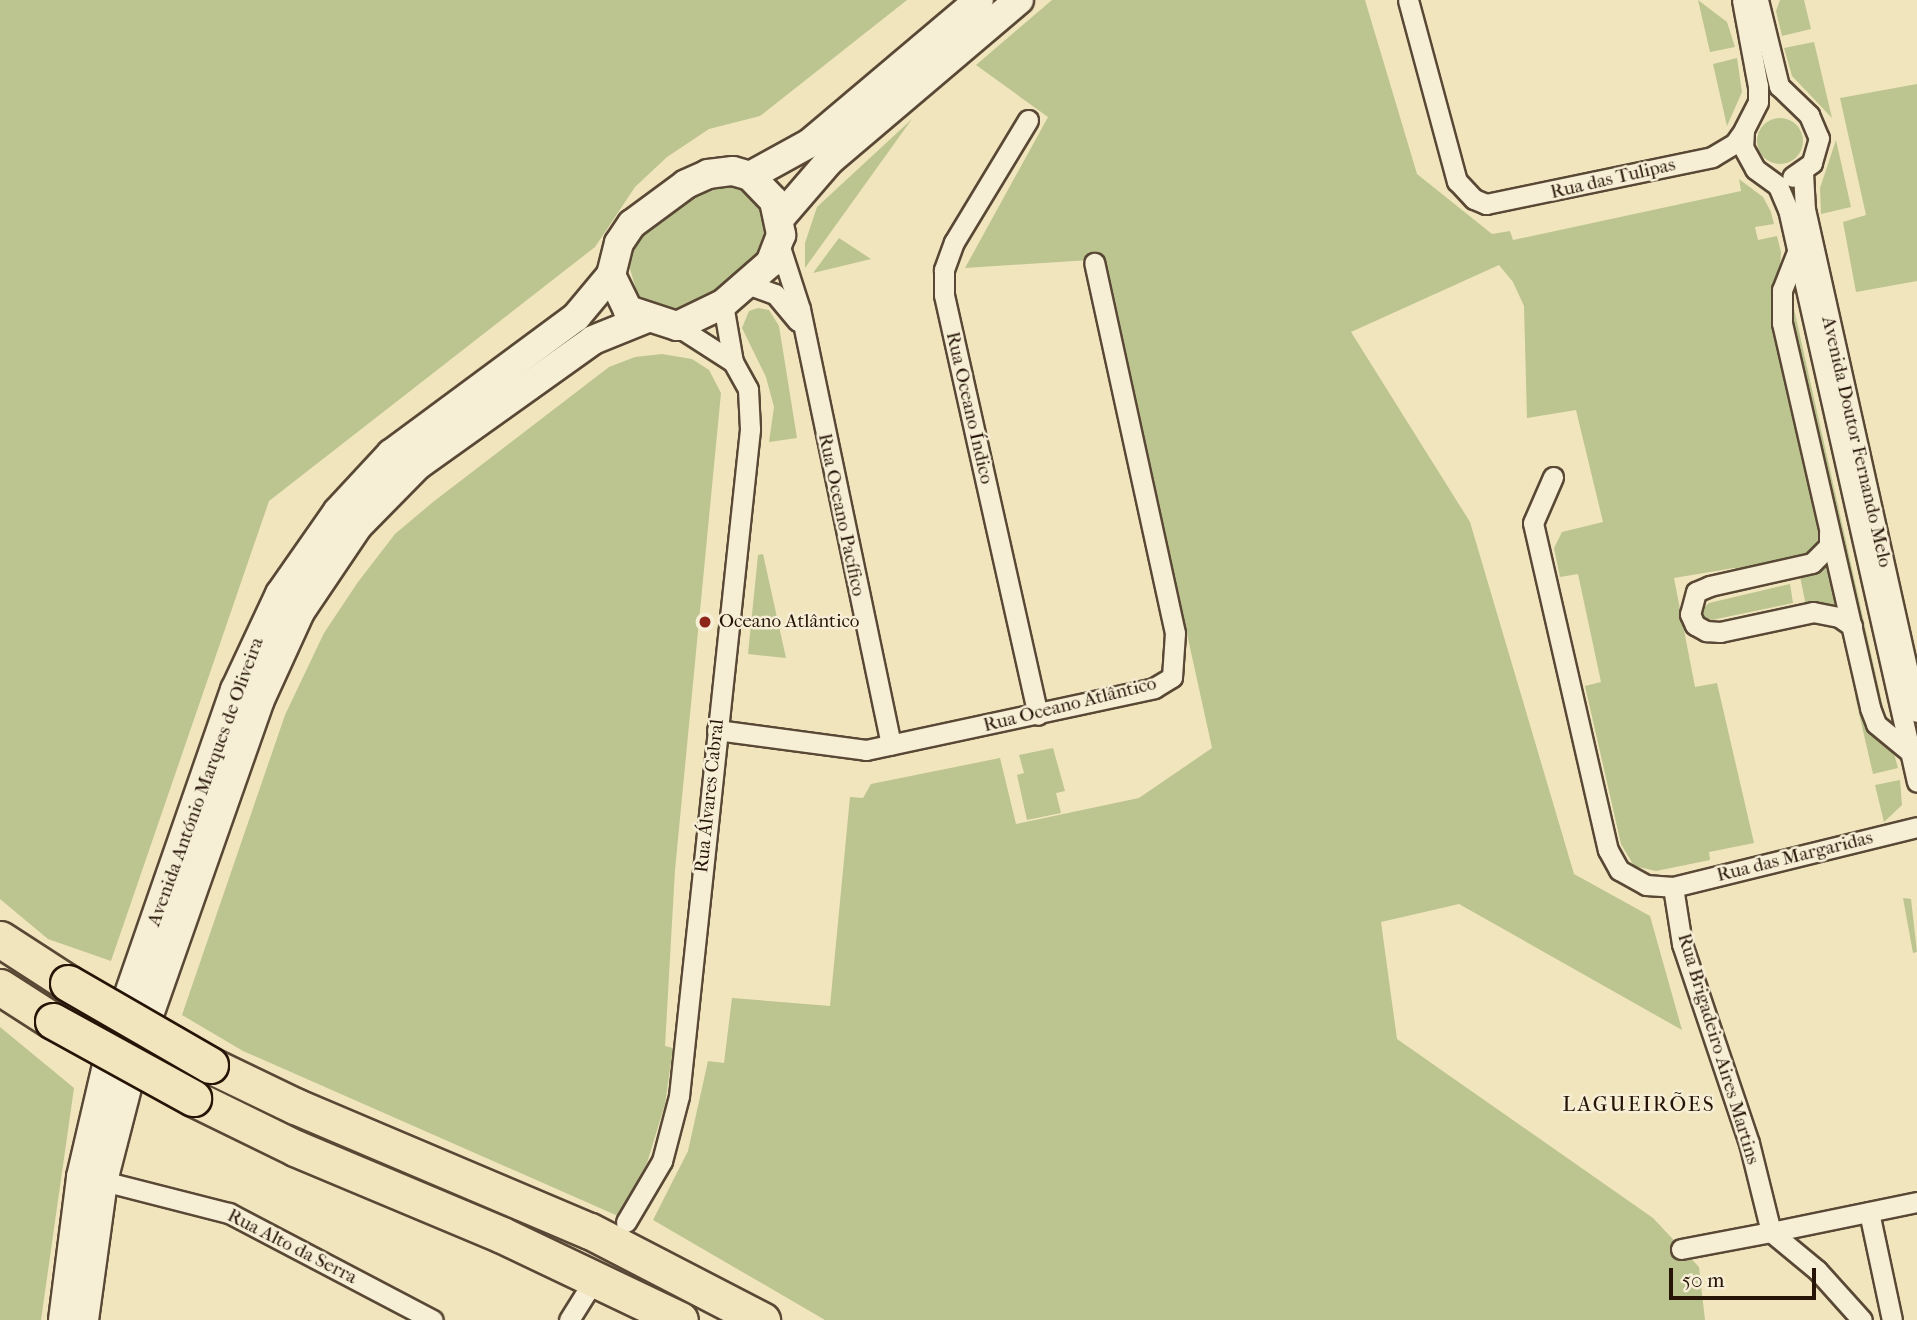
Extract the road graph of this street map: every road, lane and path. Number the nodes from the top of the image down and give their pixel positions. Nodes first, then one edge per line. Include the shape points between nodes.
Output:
1 (979, 0) edge
2 (1019, 0) edge
3 (1408, 0) edge
4 (1742, 0) edge
5 (1758, 0) edge
6 (1800, 108) junction
7 (1028, 120) dead end
8 (1749, 122) junction
9 (1712, 157) junction
10 (1761, 172) junction
11 (1803, 172) junction
12 (750, 176) junction
13 (779, 231) junction
14 (1797, 252) junction
15 (1094, 263) dead end
16 (611, 275) junction
17 (750, 285) junction
18 (723, 304) junction
19 (645, 319) junction
20 (801, 325) junction
21 (677, 326) junction
22 (733, 362) junction
23 (1553, 477) dead end
24 (1830, 528) junction
25 (1852, 626) junction
26 (1916, 704) edge
27 (1038, 715) junction
28 (717, 730) junction
29 (891, 745) junction
30 (1910, 752) junction
31 (1917, 782) edge
32 (1917, 827) edge
33 (1673, 887) junction
34 (0, 939) edge
35 (0, 987) edge
36 (92, 1179) junction
37 (1917, 1202) edge
38 (1868, 1212) junction
39 (626, 1222) dead end
40 (1771, 1232) junction
41 (1681, 1249) dead end
42 (586, 1293) dead end
43 (63, 1320) edge
44 (84, 1320) edge
45 (433, 1320) edge
46 (569, 1320) edge
47 (680, 1320) edge
48 (762, 1320) edge
49 (1862, 1320) edge
50 (1892, 1320) edge

1 - 12 main road via 810,143
2 - 13 main road via 829,161
3 - 9 street, Rua das Tulipas via 1457,181 1474,199 1486,204 1514,201
4 - 8 street, Avenida Doutor Fernando Melo via 1757,67
5 - 6 street via 1779,86
6 - 8 street via 1776,103
6 - 11 street via 1809,115 1819,138 1818,151
7 - 27 street, Rua Oceano Índico via 951,248 944,270 944,295
8 - 9 street via 1735,143
8 - 10 street, Avenida Doutor Fernando Melo via 1744,147
9 - 10 street
10 - 11 street via 1791,178
10 - 14 street, Avenida Doutor Fernando Melo via 1783,196
11 - 26 street, Avenida Doutor Fernando Melo via 1805,209
12 - 13 main road via 774,201
12 - 16 main road, Avenida António Marques de Oliveira via 708,174 655,204 619,243
13 - 17 main road via 771,263
13 - 20 street, Rua Oceano Pacífico
14 - 24 street via 1779,305
14 - 30 street, Avenida Doutor Fernando Melo
15 - 27 street, Rua Oceano Atlântico via 1176,650 1172,677 1154,688
16 - 19 main road via 620,301
16 - 36 main road, Avenida António Marques de Oliveira via 576,317 391,454 338,510 280,593 235,690 113,1040
17 - 18 main road
17 - 20 street, Rua Oceano Pacífico via 775,294
18 - 21 main road
18 - 22 street, Rua Álvares Cabral
19 - 21 main road
19 - 36 main road, Avenida António Marques de Oliveira via 593,340 418,465 358,526 325,572 283,647 243,746
20 - 29 street, Rua Oceano Pacífico
21 - 22 street
22 - 28 street, Rua Álvares Cabral via 748,389 750,429
23 - 33 street via 1533,523 1608,850 1619,870 1646,885
24 - 25 street
24 - 25 street via 1829,546 1822,557 1799,569 1696,592 1690,614 1695,625 1720,632 1813,612 1839,617
25 - 30 street via 1876,724
27 - 29 street, Rua Oceano Atlântico
28 - 29 street, Rua Oceano Atlântico via 866,750
28 - 39 street, Rua Álvares Cabral via 679,1096 662,1161
30 - 31 street, Avenida Doutor Fernando Melo
32 - 33 street, Rua das Margaridas
33 - 40 street, Rua Brigadeiro Aires Martins via 1682,944 1749,1143
34 - 48 highway, bridge via 210,1065 295,1107 590,1231
35 - 47 highway, bridge via 193,1098 502,1235
36 - 43 main road
36 - 44 main road
36 - 45 street, Rua Alto da Serra via 229,1213
37 - 38 street
38 - 40 street
38 - 50 street
40 - 41 street
40 - 49 street via 1817,1269
42 - 46 street

